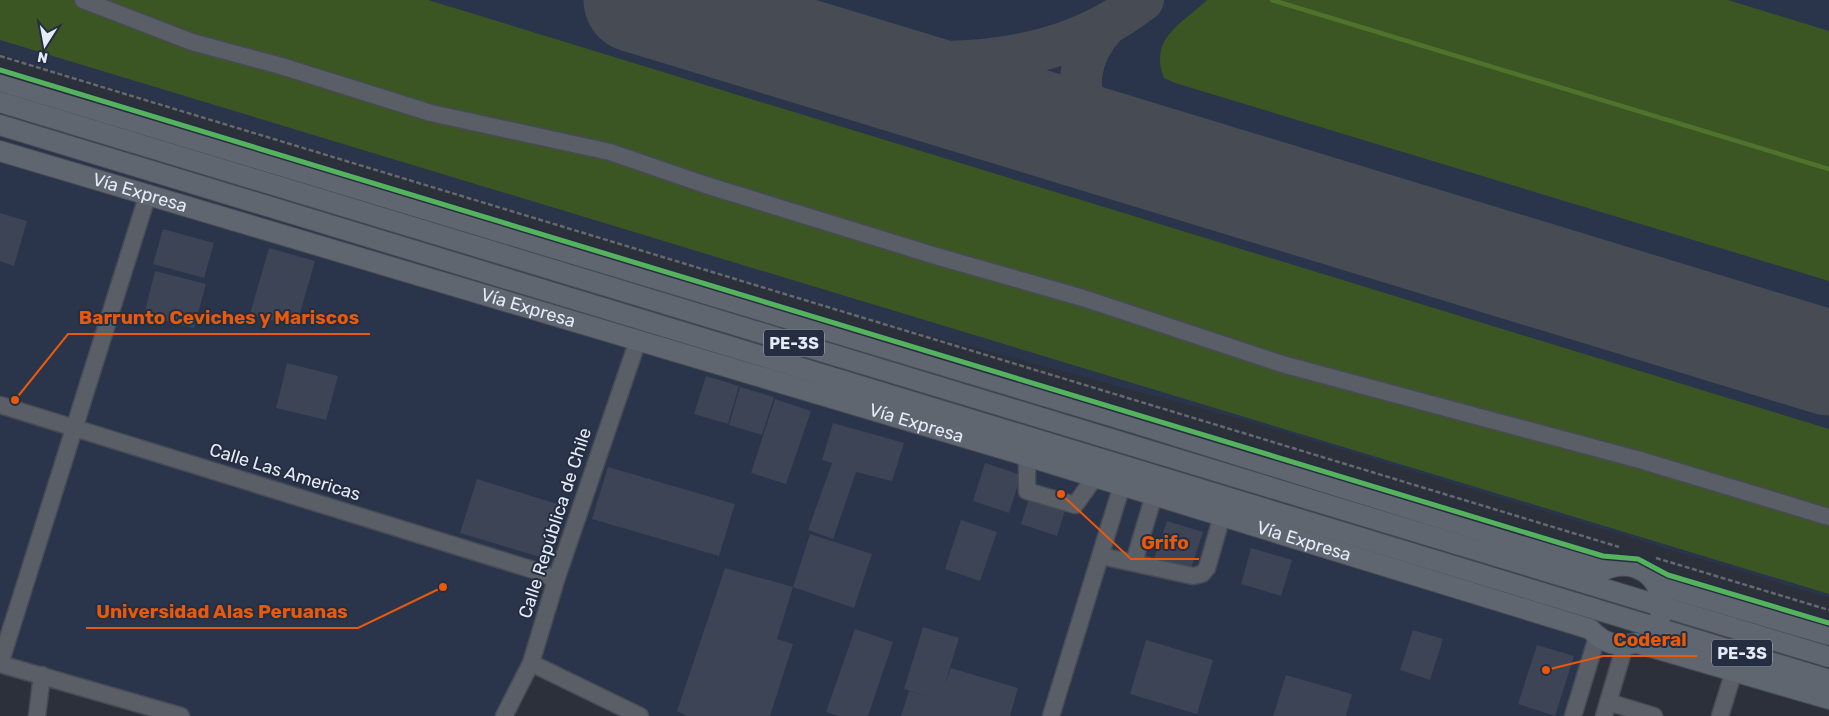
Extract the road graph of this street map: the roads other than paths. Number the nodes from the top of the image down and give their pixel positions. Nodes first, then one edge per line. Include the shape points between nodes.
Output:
1 (83, 0) edge
2 (0, 81) edge
3 (0, 102) edge
4 (0, 126) edge
5 (0, 151) edge
6 (147, 197) junction
7 (638, 340) junction
8 (1034, 393) junction
9 (973, 397) junction
10 (0, 405) edge
11 (969, 419) junction
12 (75, 428) junction
13 (1194, 442) junction
14 (1022, 455) junction
15 (1095, 477) junction
16 (1236, 477) junction
17 (1122, 486) junction
18 (1154, 495) junction
19 (1225, 507) junction
20 (1829, 517) edge
21 (1101, 556) junction
22 (1134, 562) junction
23 (1604, 569) junction
24 (556, 580) junction
25 (1588, 584) junction
26 (1656, 584) junction
27 (1581, 605) junction
28 (1662, 607) junction
29 (1656, 627) junction
30 (1593, 633) junction
31 (1829, 635) edge
32 (1631, 644) junction
33 (1829, 657) edge
34 (530, 663) junction
35 (0, 664) edge
36 (1734, 672) junction
37 (42, 675) junction
38 (1829, 680) edge
39 (1829, 699) edge
40 (1606, 709) edge
41 (37, 716) edge
42 (181, 716) edge
43 (504, 716) edge
44 (640, 716) edge
45 (1051, 716) edge
46 (1573, 716) edge
47 (1654, 716) edge
48 (1720, 716) edge

1 - 20 street via 192,42 431,113 610,152 936,256 1083,298 1282,364 1640,460
2 - 8 main road, PE-3S
3 - 9 main road, PE-3S
4 - 11 main road, Vía Expresa / PE-3S
5 - 6 main road, Vía Expresa / PE-3S
6 - 7 main road, Vía Expresa / PE-3S
6 - 12 street
7 - 14 main road, Vía Expresa / PE-3S
7 - 24 street, Calle República de Chile
8 - 9 main road
8 - 13 main road, PE-3S
9 - 16 main road, PE-3S
10 - 12 street, Calle Las Americas
11 - 14 main road
11 - 19 main road, Vía Expresa / PE-3S
12 - 24 street, Calle Las Americas via 540,572
12 - 35 street
13 - 16 main road
13 - 23 main road, PE-3S
14 - 15 main road, Vía Expresa / PE-3S
14 - 15 street via 1027,491 1075,505
15 - 17 main road, Vía Expresa / PE-3S
16 - 25 main road, PE-3S
17 - 18 main road, Vía Expresa / PE-3S
17 - 21 street
18 - 19 main road, Vía Expresa / PE-3S via 1177,502
18 - 22 street
19 - 22 street via 1207,568 1202,574 1193,576
19 - 27 main road, Vía Expresa / PE-3S
19 - 30 main road, Vía Expresa / PE-3S
21 - 22 street
21 - 45 street
23 - 25 main road
23 - 26 main road via 1627,565 1648,575
24 - 34 street, Calle República de Chile
25 - 27 main road
25 - 28 main road, PE-3S
26 - 28 main road
26 - 31 main road, PE-3S
27 - 29 main road, Vía Expresa / PE-3S
27 - 30 main road via 1585,622
28 - 29 main road
28 - 33 main road, PE-3S
29 - 32 main road
29 - 38 main road, Vía Expresa / PE-3S
30 - 32 main road, Vía Expresa / PE-3S via 1605,642
30 - 46 street
32 - 36 main road, Vía Expresa / PE-3S
32 - 40 street
34 - 43 street, Calle República de Chile
34 - 44 street
35 - 37 street
36 - 39 main road, Vía Expresa / PE-3S
36 - 48 street
37 - 41 street
37 - 42 street
40 - 47 street

